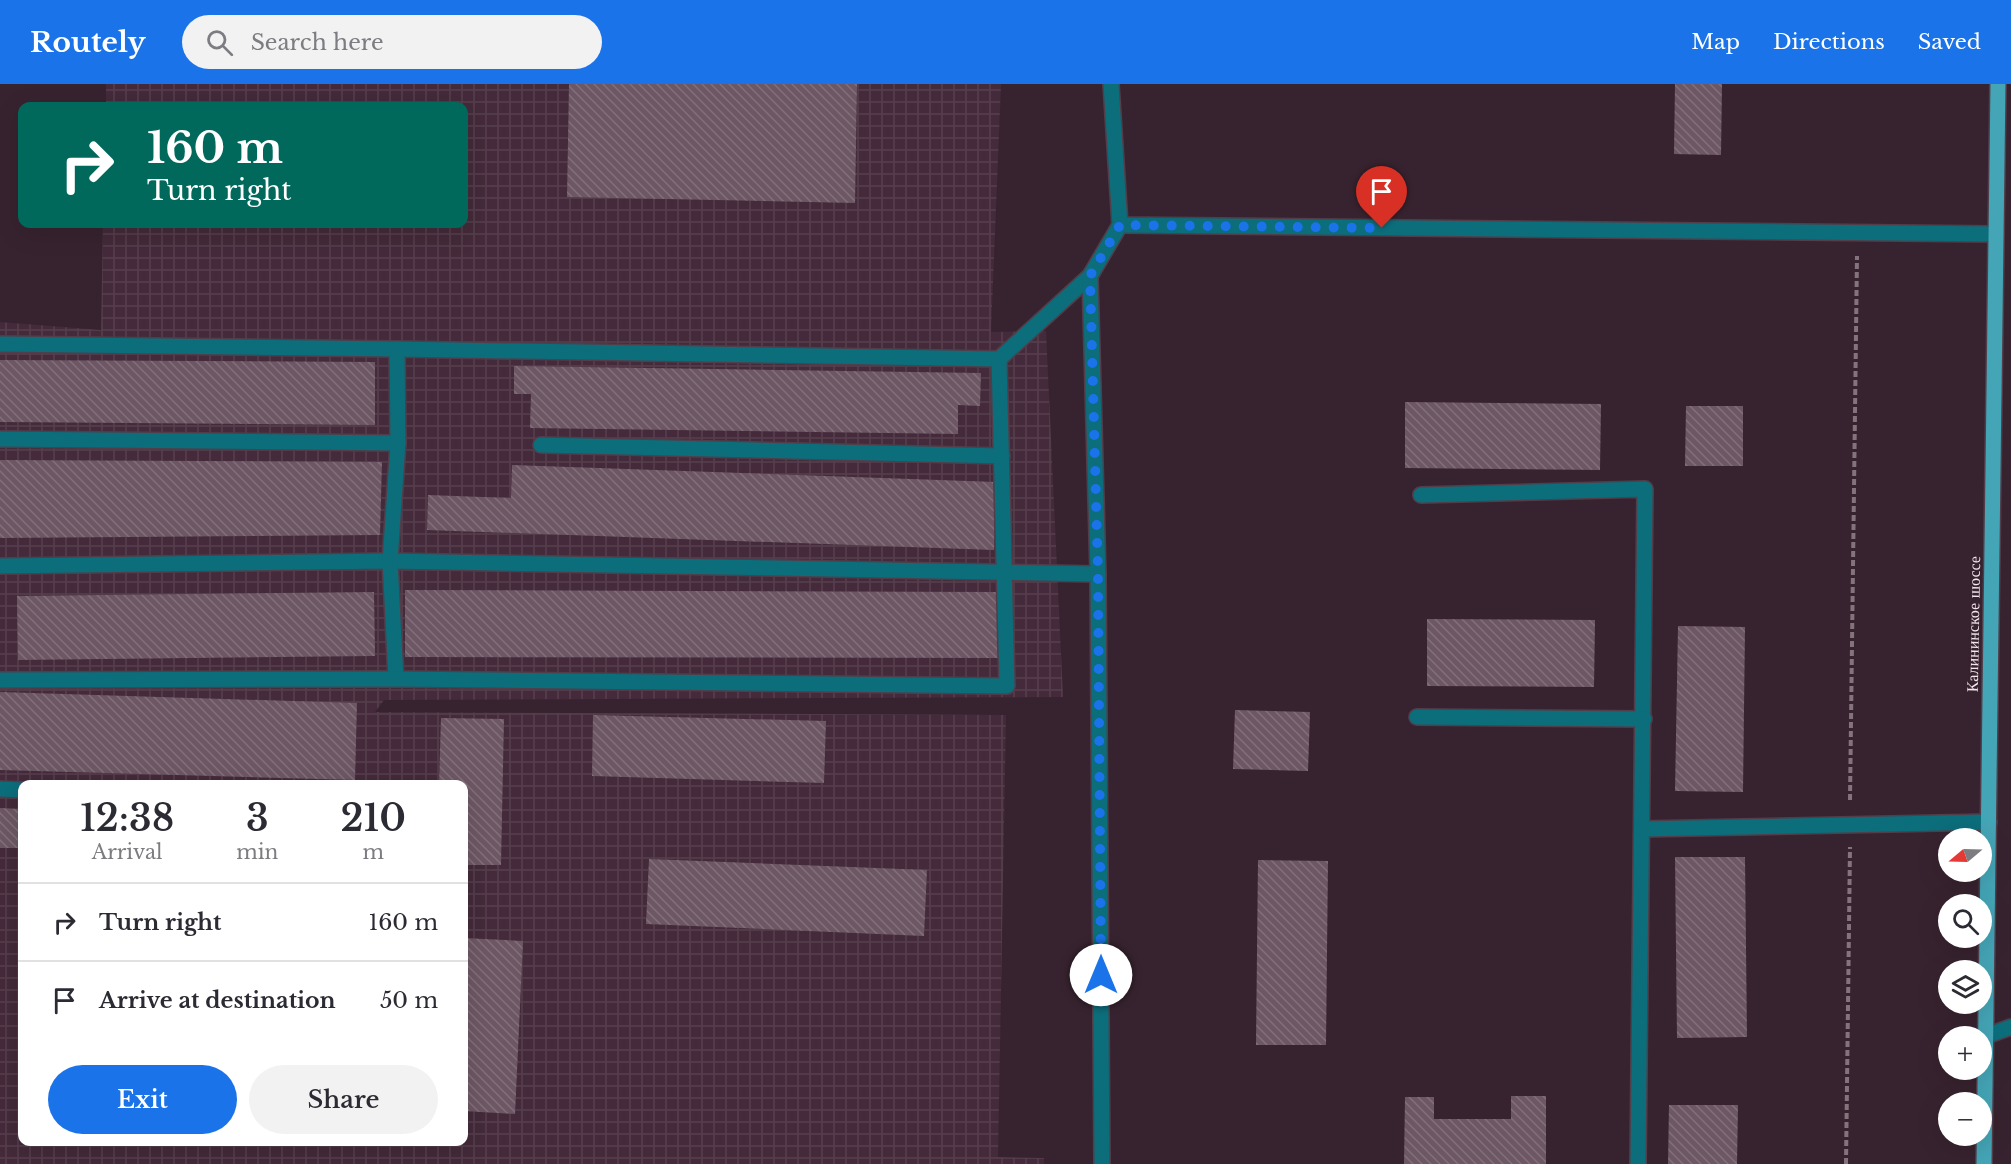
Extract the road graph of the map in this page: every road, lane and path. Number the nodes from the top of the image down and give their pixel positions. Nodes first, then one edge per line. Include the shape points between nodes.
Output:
1 (1111, 84) edge
2 (1998, 84) edge
3 (1120, 225) junction
4 (1857, 233) junction
5 (1996, 234) junction
6 (1090, 276) junction
7 (0, 344) edge
8 (397, 349) junction
9 (999, 359) junction
10 (0, 439) edge
11 (398, 443) junction
12 (541, 445) dead end
13 (1002, 456) junction
14 (1421, 495) dead end
15 (390, 561) junction
16 (0, 566) edge
17 (1005, 572) junction
18 (1098, 574) junction
19 (396, 679) junction
20 (0, 680) edge
21 (1417, 717) dead end
22 (1644, 719) junction
23 (0, 789) edge
24 (18, 790) edge
25 (1989, 822) junction
26 (1850, 825) junction
27 (1642, 829) junction
28 (1986, 1026) edge
29 (2011, 1027) edge
30 (1992, 1034) edge
31 (1985, 1080) edge
32 (1102, 1164) edge
33 (1638, 1164) edge
34 (1846, 1164) edge
35 (1984, 1164) edge

1 - 3 street
2 - 5 main road, Калининское шоссе
3 - 4 street
3 - 6 street
4 - 5 street
4 - 26 path
5 - 25 main road, Калининское шоссе
6 - 9 street
6 - 18 street
7 - 8 street
8 - 9 street
8 - 11 street
9 - 13 street
10 - 11 street
11 - 15 street
12 - 13 street
13 - 17 street
14 - 22 street via 1645,489
15 - 16 street
15 - 17 street
15 - 19 street
17 - 18 street
17 - 19 street via 1007,686
18 - 32 street
19 - 20 street
21 - 22 street
22 - 27 street
23 - 24 street
25 - 26 street
25 - 28 main road, Калининское шоссе
26 - 27 street
26 - 34 path
27 - 33 street
29 - 30 street
31 - 35 main road, Калининское шоссе

